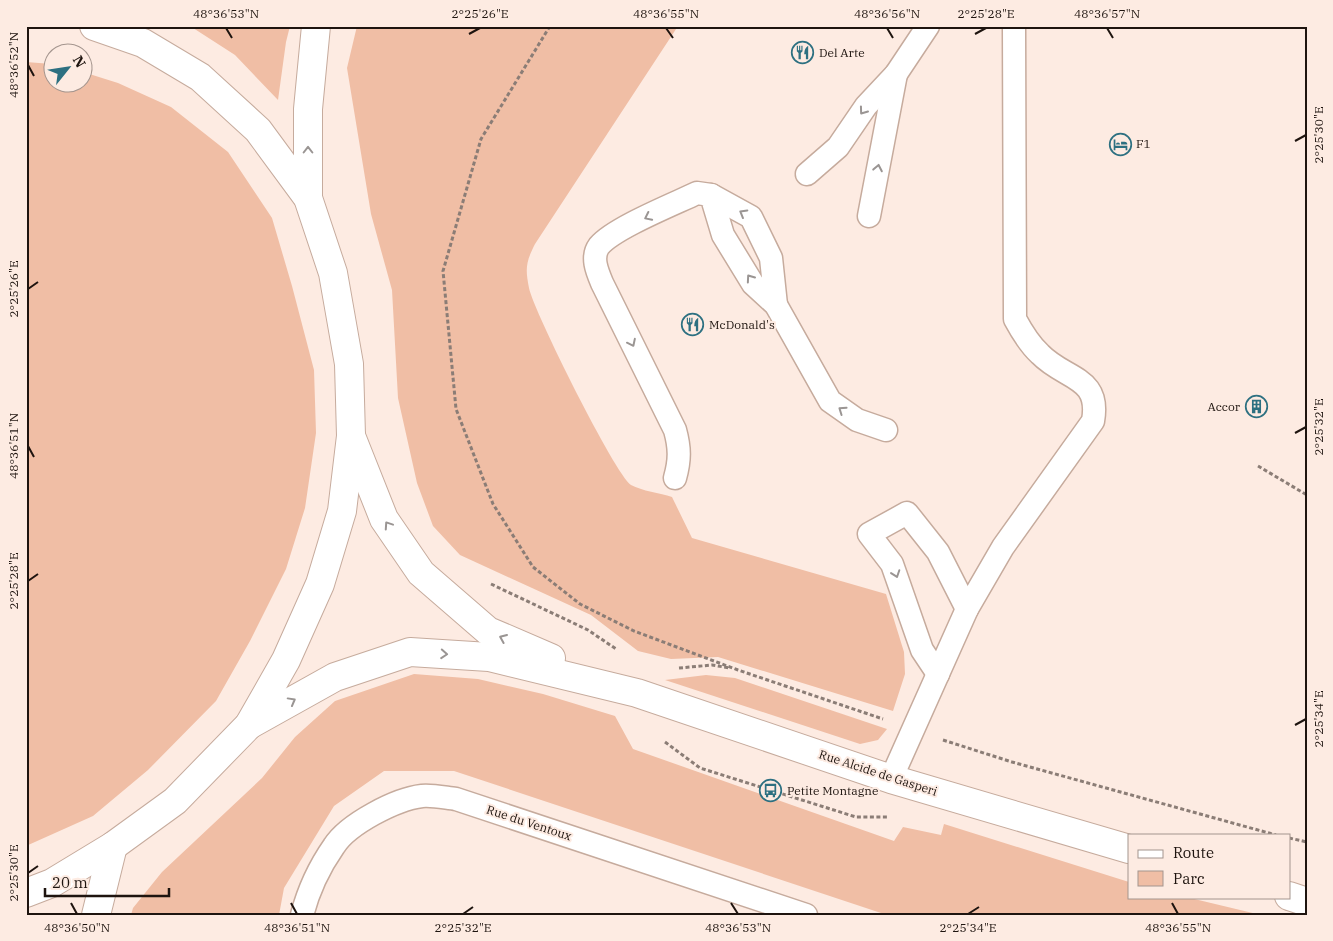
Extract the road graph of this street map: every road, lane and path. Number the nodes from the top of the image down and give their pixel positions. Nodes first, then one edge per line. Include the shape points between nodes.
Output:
1 (94, 26) edge
2 (316, 26) edge
3 (550, 26) edge
4 (928, 26) edge
5 (1014, 26) edge
6 (896, 74) junction
7 (807, 174) dead end
8 (711, 195) junction
9 (308, 198) junction
10 (869, 216) dead end
11 (776, 305) junction
12 (886, 430) dead end
13 (351, 436) junction
14 (1258, 466) dead end
15 (675, 478) dead end
16 (1307, 495) edge
17 (487, 582) dead end
18 (967, 609) junction
19 (619, 651) dead end
20 (678, 668) dead end
21 (738, 670) junction
22 (938, 674) junction
23 (628, 691) junction
24 (249, 725) junction
25 (914, 730) junction
26 (660, 739) dead end
27 (890, 779) junction
28 (893, 817) dead end
29 (1272, 834) edge
30 (1290, 838) edge
31 (1307, 842) edge
32 (113, 846) junction
33 (1128, 849) edge
34 (26, 893) edge
35 (1290, 896) edge
36 (1307, 902) edge
37 (96, 915) edge
38 (302, 915) edge
39 (806, 915) edge

1 - 9 main road via 143,42 200,77 258,130
9 -> 2 main road via 308,109
3 - 21 path via 481,139 443,271 456,409 493,504 533,566 580,604 634,631
4 - 6 lane
5 - 18 lane via 1015,319 1041,356 1089,388 1096,404 1093,422 1003,547
6 -> 7 lane via 866,106 838,147
10 -> 6 lane
11 -> 8 lane via 753,284 722,235
11 -> 8 lane via 771,258 750,217
8 -> 15 lane via 697,193 613,234 598,247 594,264 674,430 680,460
9 - 13 main road via 333,273 349,364
12 -> 11 lane via 857,420 830,401
23 -> 13 main road, Rue Alcide de Gasperi via 488,631 421,573 384,519
13 - 24 main road via 342,511 320,584 286,660
14 - 16 path
17 - 19 path via 588,630
18 - 22 lane
18 -> 22 lane via 938,552 907,512 869,534 892,564 922,650
20 - 21 path via 712,665
21 - 25 path
22 - 25 lane
24 -> 23 main road, Rue Alcide de Gasperi via 335,677 410,652 489,656
23 - 27 main road, Rue Alcide de Gasperi
24 - 32 main road via 175,801
25 - 27 lane
25 - 29 path via 1012,762
26 - 28 path via 700,768 856,816
27 - 33 main road, Rue Alcide de Gasperi
30 - 31 path
32 - 34 main road via 52,883
32 - 37 main road
35 - 36 main road
38 - 39 lane, Rue du Ventoux via 306,900 334,844 363,820 391,804 423,796 456,799

